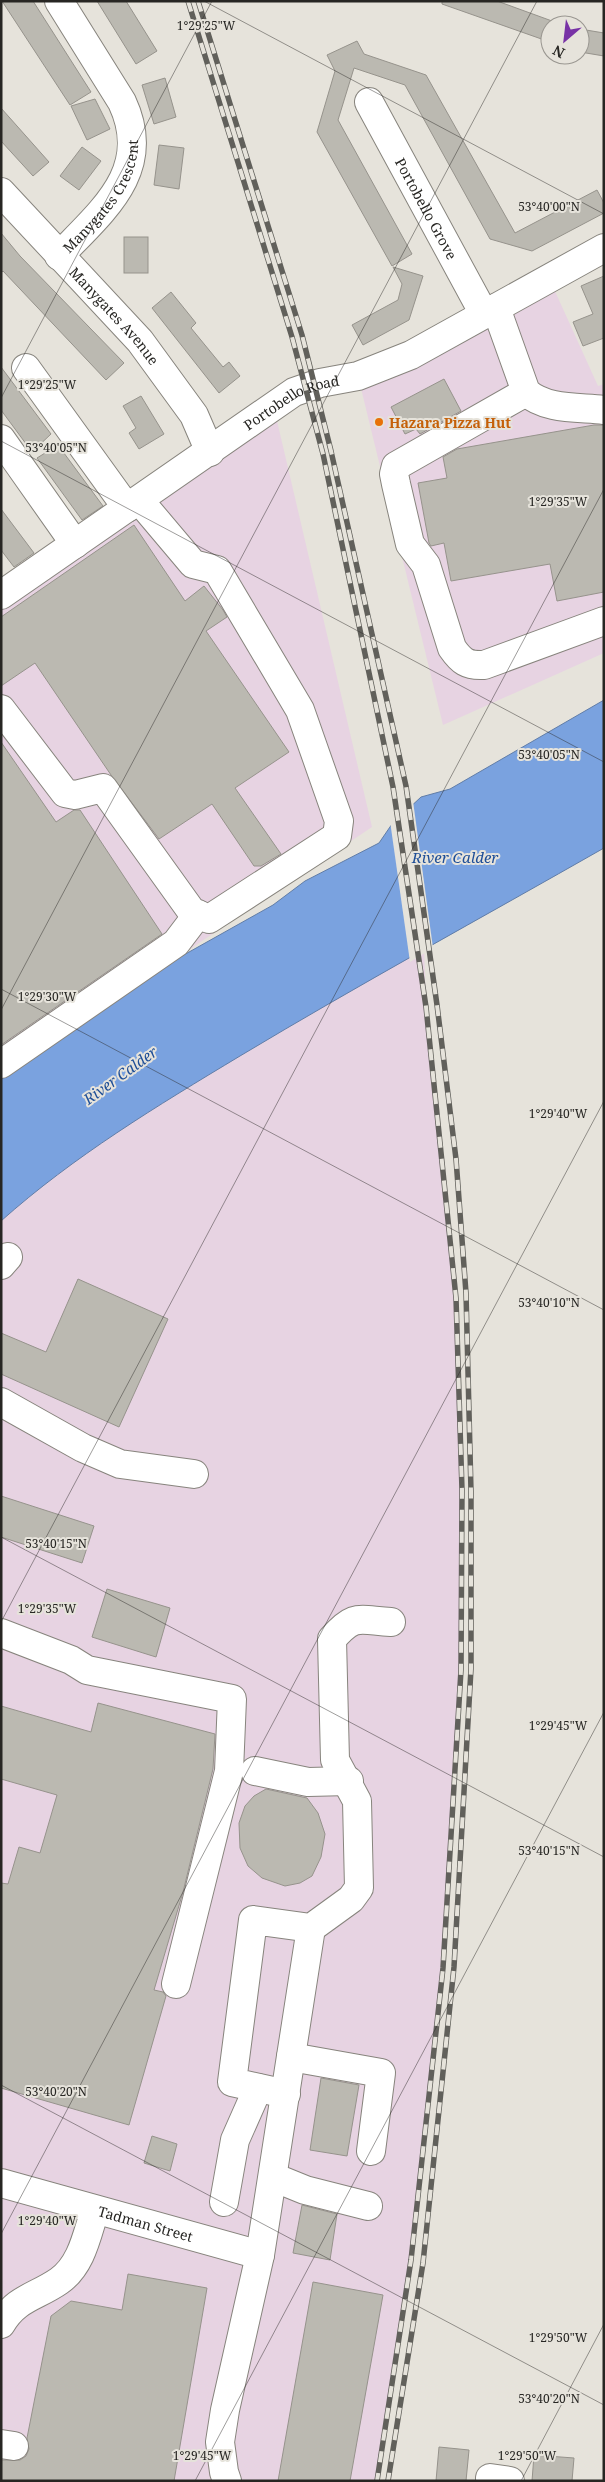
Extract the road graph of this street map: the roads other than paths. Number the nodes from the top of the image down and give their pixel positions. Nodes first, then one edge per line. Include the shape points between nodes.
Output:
1 (59, 1) edge
2 (369, 102) dead end
3 (1, 192) edge
4 (604, 248) edge
5 (59, 256) junction
6 (490, 311) junction
7 (26, 368) dead end
8 (526, 392) junction
9 (604, 410) edge
10 (1, 439) edge
11 (210, 452) junction
12 (133, 504) junction
13 (75, 544) junction
14 (4, 588) edge
15 (604, 621) edge
16 (1, 710) edge
17 (198, 914) junction
18 (1, 1064) edge
19 (1, 1402) edge
20 (194, 1474) dead end
21 (390, 1622) dead end
22 (1, 1633) edge
23 (256, 1771) dead end
24 (348, 1781) junction
25 (311, 1928) junction
26 (176, 1984) dead end
27 (291, 2057) junction
28 (258, 2088) junction
29 (286, 2094) junction
30 (371, 2151) dead end
31 (273, 2180) junction
32 (1, 2183) edge
33 (224, 2202) dead end
34 (368, 2206) dead end
35 (96, 2210) junction
36 (260, 2255) junction
37 (4, 2311) edge
38 (227, 2481) edge

1 - 5 street, Manygates Crescent via 122,102 133,138 133,154 116,194
2 - 6 street, Portobello Grove
3 - 5 street, Manygates Avenue
4 - 6 street, Portobello Road
5 - 11 street, Manygates Avenue via 140,342 172,382 194,415
6 - 8 street, Portobello Grove
6 - 11 street, Portobello Road via 395,362 358,376 300,389
7 - 12 street
8 - 9 street via 545,404
8 - 15 street via 396,466 396,484 410,544 426,565 452,648 460,660 471,665 484,665
10 - 13 street
11 - 12 street, Portobello Road
12 - 13 street, Portobello Road
12 - 17 street via 193,564 217,570 300,710 339,821 337,836 209,918
13 - 14 street, Portobello Road
16 - 17 street via 65,793 103,788 192,912
17 - 18 street via 176,943
19 - 20 street via 83,1448 120,1464
21 - 24 street via 355,1620 346,1623 332,1639 336,1760
22 - 26 street via 71,1660 87,1670 232,1699 229,1771
23 - 24 street via 308,1782
24 - 25 street via 358,1800 359,1888 351,1899
25 - 27 street
25 - 28 street via 253,1920 232,2082
27 - 29 street
27 - 30 street via 381,2073
28 - 29 street
28 - 33 street via 235,2140
29 - 31 street
31 - 34 street
31 - 36 street
32 - 35 street, Tadman Street
35 - 36 street, Tadman Street
35 - 37 street via 77,2262 60,2280
36 - 38 street via 220,2442

